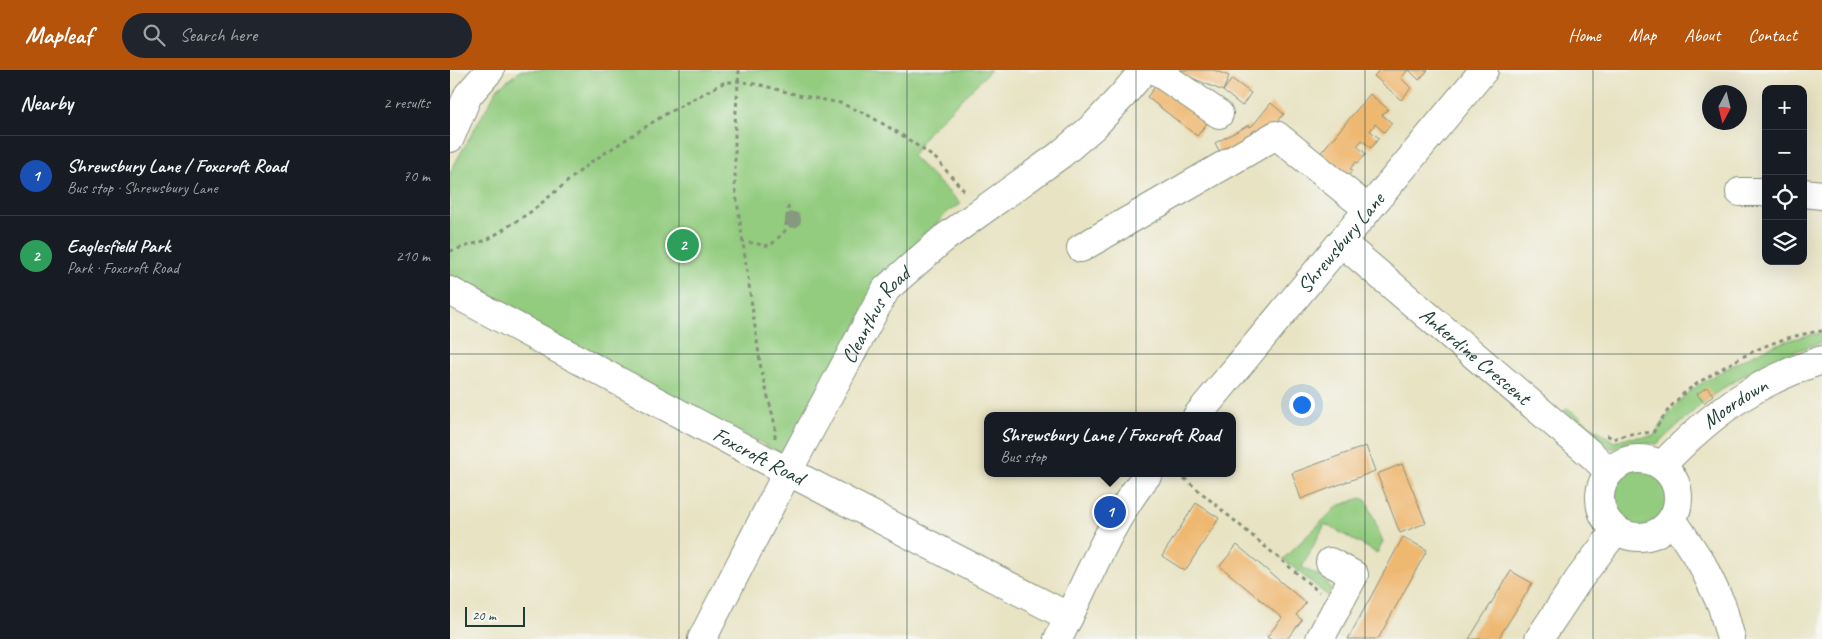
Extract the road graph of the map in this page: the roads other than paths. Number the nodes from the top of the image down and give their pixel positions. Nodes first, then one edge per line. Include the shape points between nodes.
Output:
1 (490, 70) edge
2 (1144, 70) edge
3 (1155, 70) edge
4 (1484, 70) edge
5 (459, 98) edge
6 (1219, 114) dead end
7 (450, 138) edge
8 (1807, 193) edge
9 (1822, 195) edge
10 (1368, 208) junction
11 (1341, 242) junction
12 (1081, 248) dead end
13 (450, 291) edge
14 (1822, 360) edge
15 (1200, 412) edge
16 (1662, 465) junction
17 (788, 471) junction
18 (1609, 472) junction
19 (1146, 477) edge
20 (1672, 519) junction
21 (1616, 530) junction
22 (1330, 562) dead end
23 (1067, 631) edge
24 (702, 639) edge
25 (1320, 639) edge
26 (1539, 639) edge
27 (1731, 639) edge

1 - 5 street
2 - 17 street, Cleanthus Road via 1094,126 1060,155 943,239 886,289
3 - 6 street
4 - 10 street, Shrewsbury Lane
5 - 7 street
8 - 9 street
10 - 11 street, Shrewsbury Lane
10 - 12 street via 1276,135
11 - 15 street, Shrewsbury Lane
11 - 18 street, Ankerdine Crescent
13 - 17 street, Foxcroft Road
14 - 16 street, Moordown via 1754,388 1707,422
16 - 18 street via 1646,459 1629,459
16 - 20 street via 1676,484 1679,496
17 - 23 street, Foxcroft Road
17 - 24 street, Cleanthus Road
18 - 21 street via 1603,481 1599,502 1608,523
19 - 23 street via 1112,531
20 - 21 street via 1653,535 1628,536
20 - 27 street via 1702,564 1722,606
21 - 26 street
22 - 25 street via 1354,575

